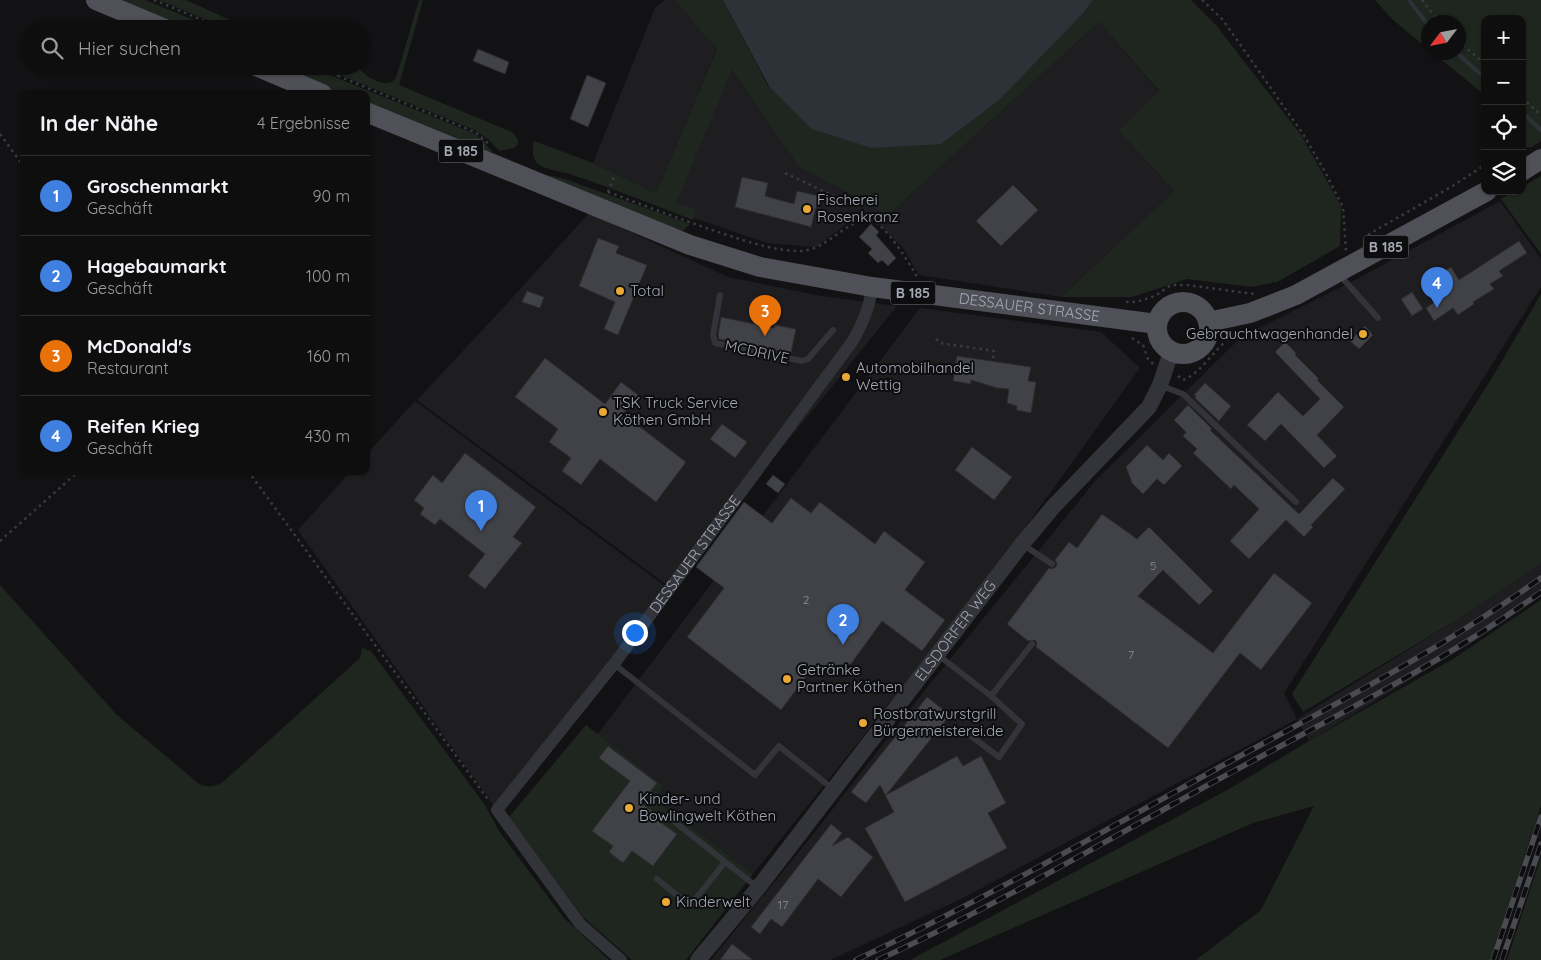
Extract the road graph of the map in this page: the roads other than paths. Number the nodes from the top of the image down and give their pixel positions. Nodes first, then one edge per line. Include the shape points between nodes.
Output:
1 (96, 0) edge
2 (144, 20) edge
3 (277, 75) edge
4 (313, 90) edge
5 (370, 114) edge
6 (1541, 159) edge
7 (1526, 168) edge
8 (1481, 194) edge
9 (1343, 263) junction
10 (872, 288) junction
11 (720, 295) dead end
12 (1378, 318) dead end
13 (1208, 322) junction
14 (1157, 324) junction
15 (833, 330) dead end
16 (1168, 360) junction
17 (1160, 385) junction
18 (1296, 502) dead end
19 (1022, 544) junction
20 (1052, 564) dead end
21 (1032, 644) dead end
22 (938, 655) junction
23 (614, 664) junction
24 (991, 696) junction
25 (963, 730) dead end
26 (834, 790) junction
27 (666, 815) dead end
28 (725, 862) junction
29 (657, 879) dead end
30 (758, 888) junction
31 (621, 960) edge
32 (698, 960) edge

1 - 2 main road
3 - 4 main road
5 - 10 main road, DESSAUER STRASSE / B 185 via 690,245 760,267
6 - 7 main road
8 - 9 main road, B 185
9 - 12 lane via 1345,281
9 - 13 main road, B 185 via 1303,292 1250,313
10 - 14 main road, DESSAUER STRASSE / B 185
10 - 23 street, DESSAUER STRASSE via 869,306 852,342
11 - 15 lane, MCDRIVE via 714,343 802,362
13 - 14 main road via 1197,306 1178,302 1166,308
13 - 16 main road via 1209,334 1199,349
14 - 16 main road
16 - 17 street, ELSDORFER WEG
17 - 18 lane via 1183,394
17 - 19 street, ELSDORFER WEG via 1140,418 1053,507
19 - 20 lane
19 - 22 street, ELSDORFER WEG
21 - 24 lane
22 - 24 lane
22 - 26 street, ELSDORFER WEG
23 - 26 lane via 755,775 779,746
23 - 31 street, DESSAUER STRASSE via 496,810 580,924
24 - 25 lane via 1022,724 999,757
26 - 30 street, ELSDORFER WEG
27 - 28 lane
28 - 29 lane via 690,906
28 - 30 lane
30 - 32 street, ELSDORFER WEG

